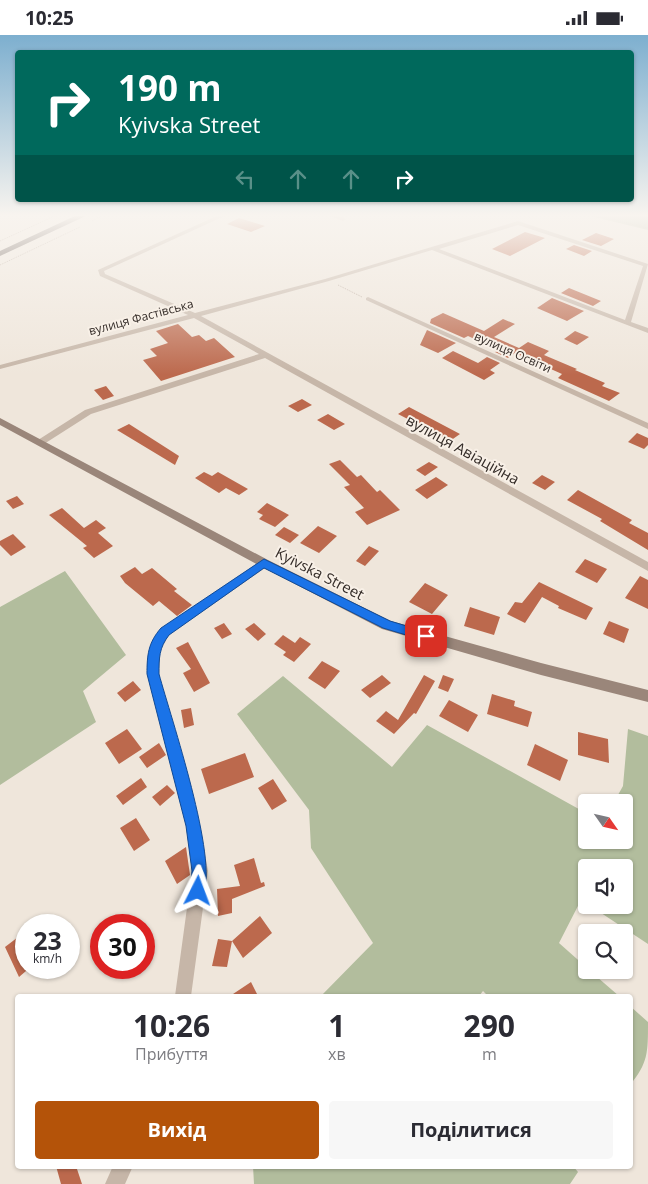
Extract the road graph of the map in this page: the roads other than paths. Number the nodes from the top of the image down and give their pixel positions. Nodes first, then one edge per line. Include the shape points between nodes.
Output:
1 (108, 268) edge
2 (370, 268) edge
3 (483, 268) edge
4 (645, 268) edge
5 (368, 299) road end
6 (194, 315) junction
7 (627, 323) junction
8 (648, 331) edge
9 (264, 355) junction
10 (0, 367) edge
11 (0, 421) edge
12 (648, 425) edge
13 (41, 442) junction
14 (264, 563) junction
15 (648, 567) edge
16 (648, 696) edge
17 (183, 994) edge
18 (122, 1169) edge
19 (116, 1184) edge

1 - 6 street, вулиця Авіаційна via 101,271 102,275
2 - 6 street, вулиця Фастівська
3 - 7 street
4 - 7 street, вулиця Фастівська
5 - 12 street, вулиця Освіти
6 - 9 street, вулиця Авіаційна
6 - 10 street, вулиця Фастівська
7 - 8 street
9 - 13 street via 88,412
9 - 15 street, вулиця Авіаційна
11 - 13 street, Kyivska Street
13 - 14 street, Kyivska Street
14 - 16 street, Kyivska Street via 387,625
14 - 17 street via 165,632 153,654 153,674 193,826 200,871
18 - 19 street

